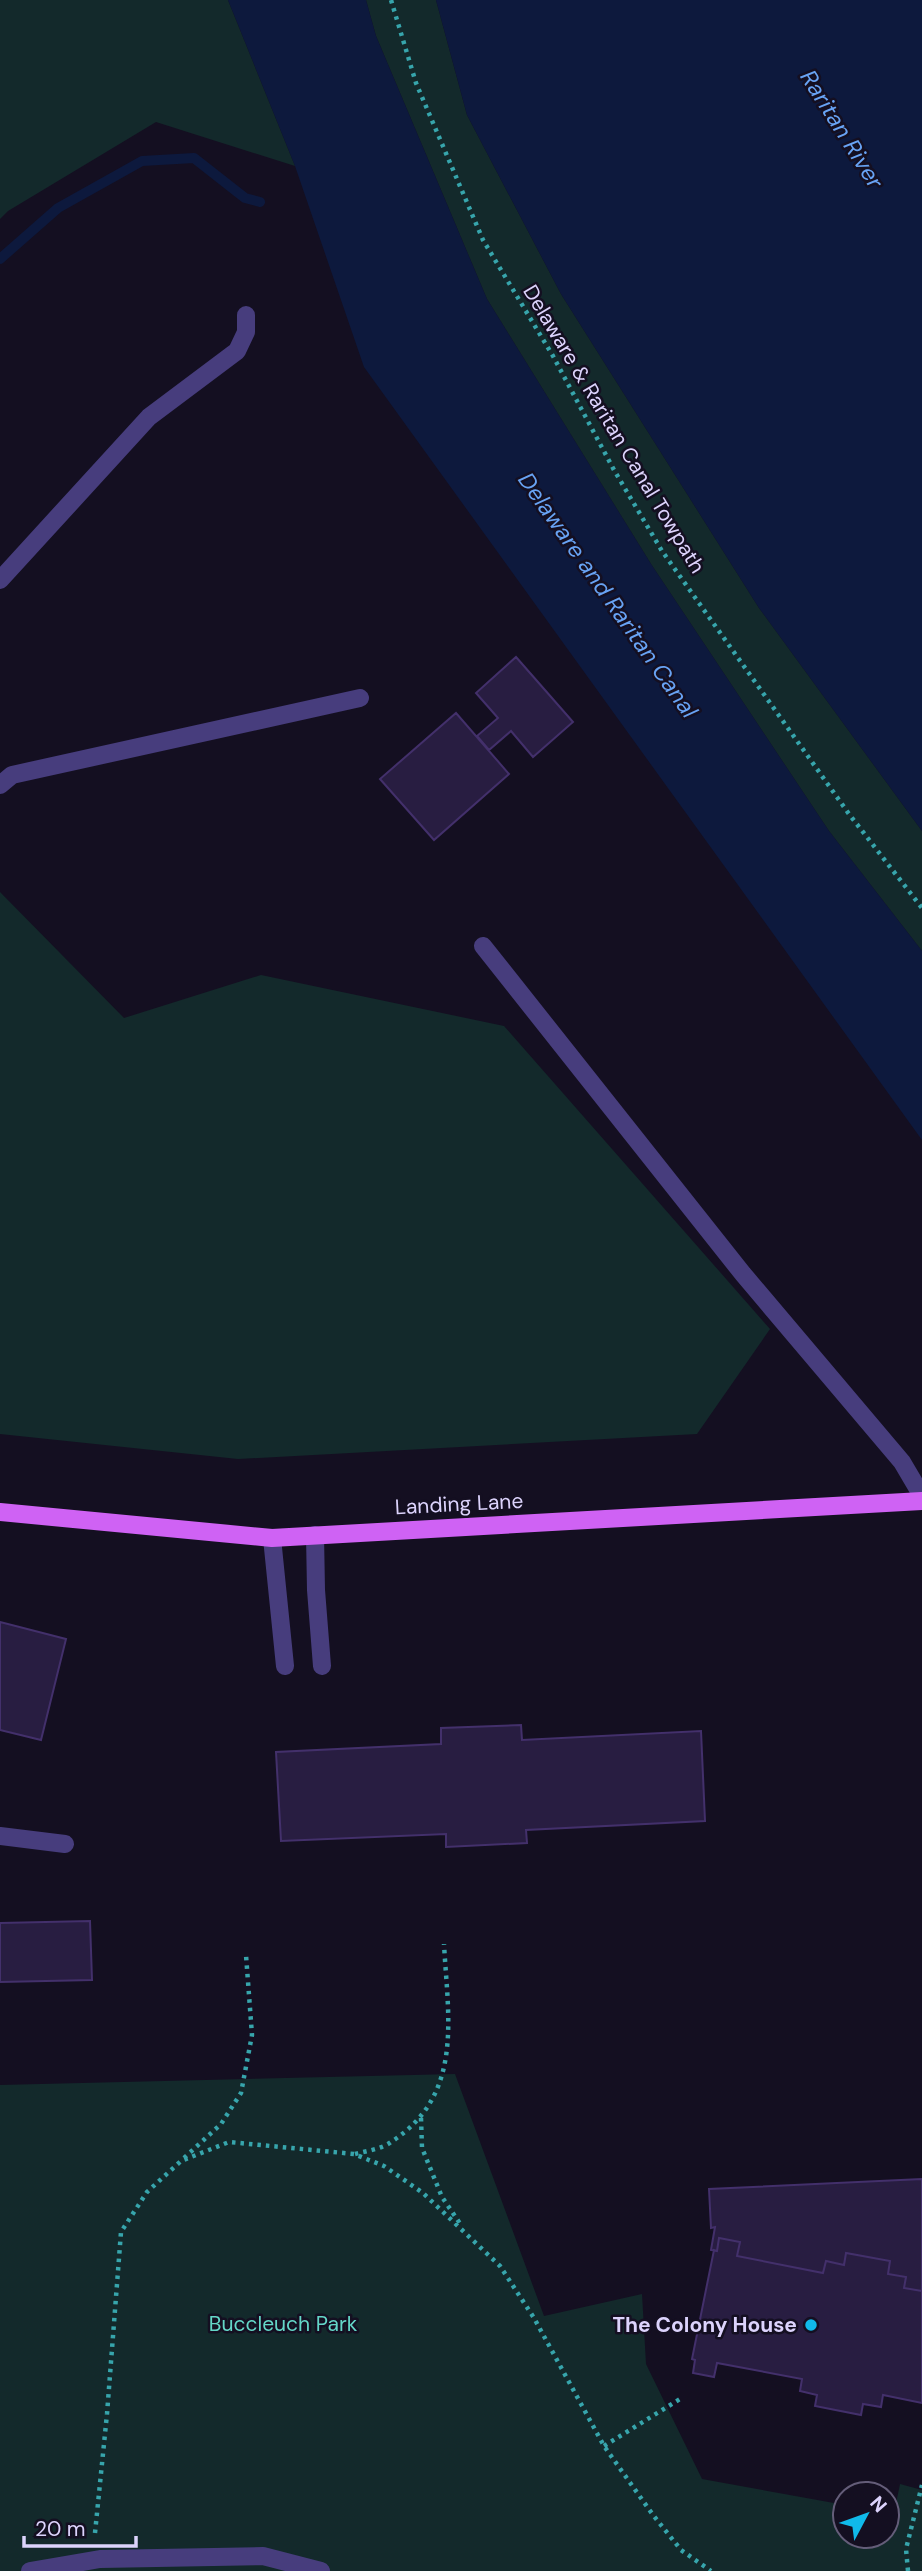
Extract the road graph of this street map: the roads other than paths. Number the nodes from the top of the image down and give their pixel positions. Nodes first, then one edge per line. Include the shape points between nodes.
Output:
1 (246, 315) dead end
2 (0, 580) edge
3 (360, 698) dead end
4 (0, 785) edge
5 (482, 946) dead end
6 (922, 1496) edge
7 (922, 1501) edge
8 (0, 1512) edge
9 (316, 1535) junction
10 (272, 1538) junction
11 (285, 1666) dead end
12 (322, 1666) dead end
13 (0, 1836) edge
14 (65, 1844) dead end
15 (30, 2571) edge
16 (321, 2571) edge

1 - 2 street via 246,332 237,351 149,417
3 - 4 street via 12,775
5 - 6 street via 743,1274 902,1462
7 - 9 main road, Landing Lane
8 - 10 main road, Landing Lane
9 - 10 main road, Landing Lane
9 - 12 street
10 - 11 street
13 - 14 street
15 - 16 street via 100,2559 263,2556

